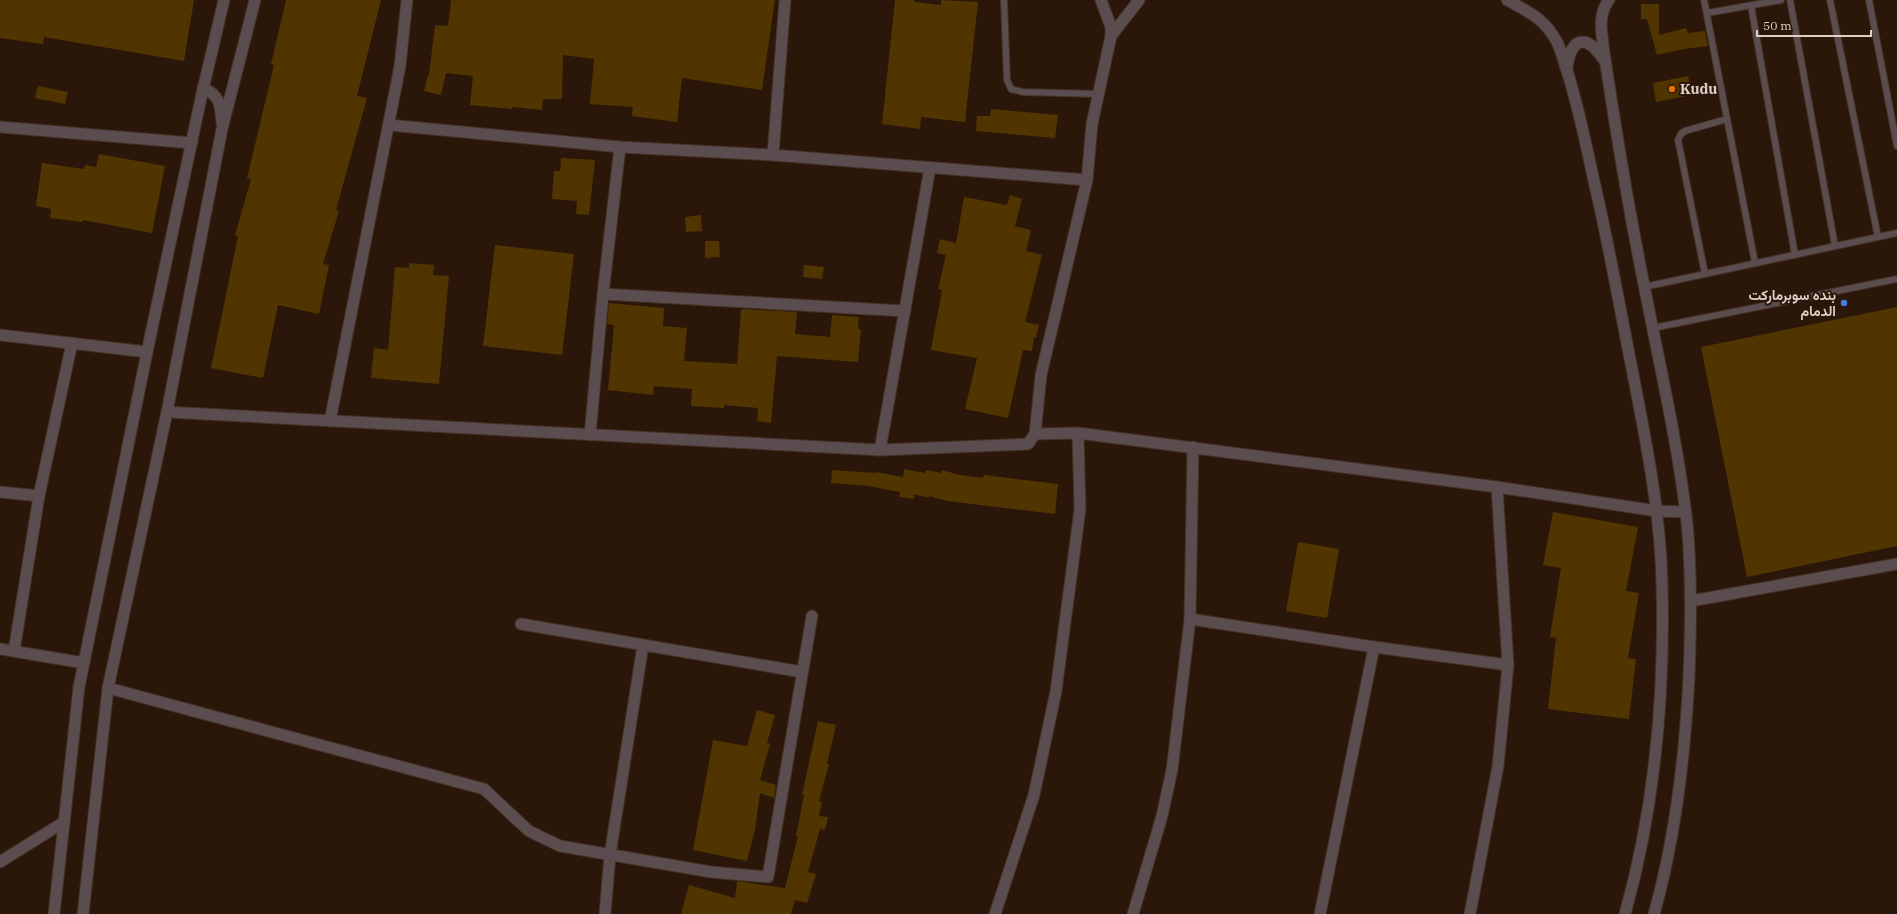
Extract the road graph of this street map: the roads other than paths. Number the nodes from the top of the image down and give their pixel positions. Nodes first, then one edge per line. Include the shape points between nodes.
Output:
1 (224, 0) edge
2 (255, 0) edge
3 (407, 0) edge
4 (785, 0) edge
5 (1004, 0) edge
6 (1101, 0) edge
7 (1139, 0) edge
8 (1507, 0) edge
9 (1609, 0) edge
10 (1704, 0) edge
11 (1781, 0) edge
12 (1790, 0) edge
13 (1830, 0) edge
14 (1869, 0) edge
15 (1751, 6) junction
16 (1707, 13) junction
17 (1111, 36) junction
18 (1605, 62) junction
19 (1567, 70) junction
20 (202, 93) junction
21 (1098, 94) junction
22 (1727, 119) junction
23 (389, 125) junction
24 (0, 127) edge
25 (222, 129) junction
26 (192, 143) junction
27 (1897, 146) edge
28 (620, 147) junction
29 (773, 155) junction
30 (930, 168) junction
31 (1087, 180) junction
32 (1897, 232) edge
33 (1878, 237) junction
34 (1835, 246) junction
35 (1795, 255) junction
36 (1755, 263) junction
37 (1706, 274) junction
38 (1897, 279) edge
39 (1644, 287) junction
40 (603, 294) junction
41 (905, 311) junction
42 (1652, 328) junction
43 (0, 335) edge
44 (72, 343) junction
45 (147, 352) junction
46 (167, 412) junction
47 (330, 421) junction
48 (1078, 433) junction
49 (1035, 434) junction
50 (590, 435) junction
51 (1193, 447) junction
52 (880, 450) junction
53 (1497, 487) junction
54 (0, 492) edge
55 (39, 496) junction
56 (1657, 511) junction
57 (1685, 512) junction
58 (1897, 564) edge
59 (1692, 601) junction
60 (812, 616) dead end
61 (1190, 619) junction
62 (521, 624) dead end
63 (643, 645) junction
64 (1374, 647) junction
65 (0, 649) edge
66 (14, 651) junction
67 (84, 662) junction
68 (1508, 665) junction
69 (802, 672) junction
70 (108, 688) junction
71 (64, 822) junction
72 (610, 855) junction
73 (0, 862) edge
74 (54, 914) edge
75 (83, 914) edge
76 (605, 914) edge
77 (995, 914) edge
78 (1133, 914) edge
79 (1320, 914) edge
80 (1470, 914) edge
81 (1626, 914) edge
82 (1654, 914) edge

1 - 20 street
2 - 25 street
3 - 23 street via 400,66
4 - 29 street
5 - 21 lane via 1007,80 1011,89 1023,92
6 - 17 street via 1111,27
7 - 17 street
8 - 19 street via 1539,18 1550,30
9 - 18 street via 1603,8 1601,19
10 - 16 lane
11 - 15 lane
12 - 34 lane
13 - 33 lane
14 - 27 lane
15 - 16 lane
15 - 35 lane
16 - 22 lane
17 - 21 street
18 - 19 street via 1596,48 1588,42 1580,42 1573,46 1569,54
18 - 39 street
19 - 56 street via 1576,98 1604,225 1643,424
20 - 25 street via 214,92 220,103
20 - 26 street
21 - 31 street via 1092,124
22 - 36 lane
22 - 37 lane via 1685,131 1678,140
23 - 28 street
23 - 47 street
24 - 26 street
25 - 46 street
26 - 45 street
28 - 29 street
28 - 40 street
29 - 30 street
30 - 31 street
30 - 41 street
31 - 49 street via 1041,375
32 - 33 lane
33 - 34 lane
34 - 35 lane
35 - 36 lane
36 - 37 lane
37 - 39 lane
38 - 42 lane
39 - 42 street
40 - 41 street
40 - 50 street
41 - 52 street
42 - 57 street via 1678,452
43 - 44 street
44 - 45 street
44 - 55 street
45 - 67 street
46 - 47 street
46 - 70 street
47 - 50 street
48 - 49 street
48 - 51 street
48 - 77 street via 1080,509 1056,691 1034,795
49 - 52 street via 1028,444
50 - 52 street
51 - 53 street
51 - 61 street
53 - 56 street
53 - 68 street
54 - 55 street
55 - 66 street
56 - 57 street
56 - 81 street via 1662,582 1659,714 1644,829
57 - 59 street
58 - 59 street
59 - 82 street via 1681,786 1663,883
60 - 69 street
61 - 64 street
61 - 78 street via 1172,770 1162,816
62 - 63 street
63 - 69 street
63 - 72 street
64 - 68 street
64 - 79 street
65 - 66 street
66 - 67 street
67 - 71 street
68 - 80 street via 1498,766
69 - 72 street via 768,877 711,872
70 - 72 street via 484,790 529,831 560,846
70 - 75 street
71 - 73 street
71 - 74 street
72 - 76 street

